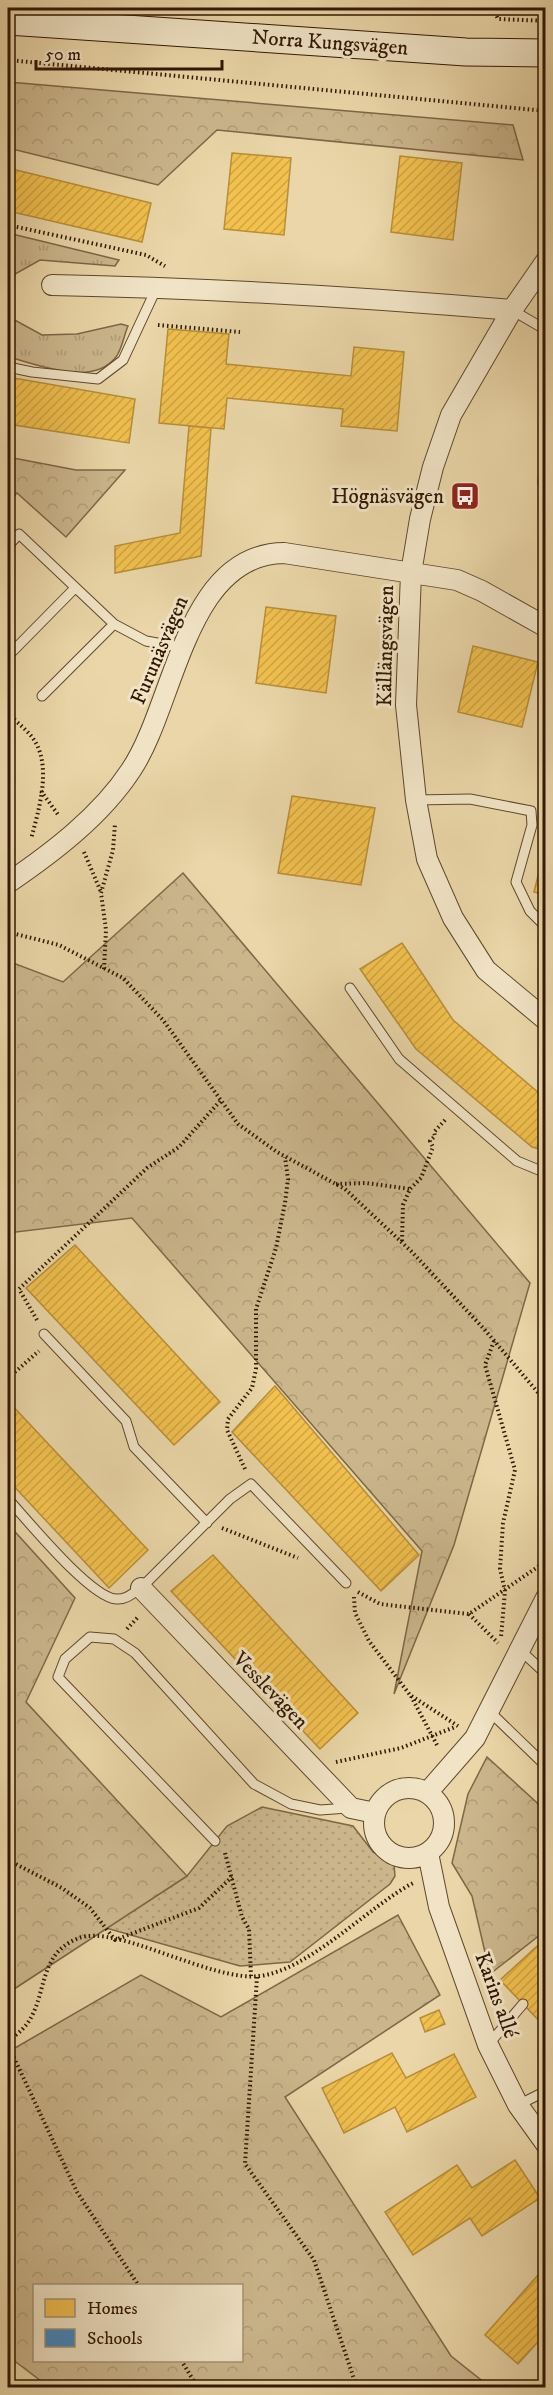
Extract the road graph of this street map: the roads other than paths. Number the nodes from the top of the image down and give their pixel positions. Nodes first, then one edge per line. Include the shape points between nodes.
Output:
1 (8, 21) edge
2 (545, 61) edge
3 (546, 261) edge
4 (52, 285) dead end
5 (157, 287) junction
6 (512, 310) junction
7 (546, 330) edge
8 (8, 367) edge
9 (8, 546) edge
10 (411, 573) junction
11 (75, 588) junction
12 (114, 624) junction
13 (546, 627) edge
14 (184, 648) junction
15 (8, 656) edge
16 (42, 696) dead end
17 (416, 800) junction
18 (14, 879) edge
19 (546, 927) edge
20 (350, 988) dead end
21 (546, 1020) edge
22 (546, 1173) edge
23 (44, 1334) road end
24 (8, 1499) edge
25 (207, 1522) junction
26 (346, 1583) dead end
27 (141, 1588) junction
28 (546, 1598) edge
29 (518, 1648) junction
30 (546, 1674) edge
31 (488, 1710) junction
32 (546, 1766) edge
33 (428, 1792) junction
34 (351, 1808) junction
35 (375, 1813) junction
36 (215, 1841) road end
37 (428, 1853) junction
38 (523, 2004) dead end
39 (488, 2046) junction
40 (546, 2091) edge
41 (518, 2105) junction
42 (546, 2144) edge

1 - 2 main road, Norra Kungsvägen via 466,52
3 - 6 street, Källängsvägen
4 - 5 street
5 - 6 street
5 - 8 lane via 123,360 98,379
6 - 7 lane
6 - 10 street, Källängsvägen via 451,415 430,477
9 - 11 lane via 19,534
10 - 13 street, Furunäsvägen via 458,580
10 - 14 street, Furunäsvägen via 264,553 246,561 211,591
10 - 17 street, Källängsvägen via 406,705
11 - 12 lane
11 - 15 lane
12 - 14 lane via 146,641
12 - 16 lane
14 - 18 street, Furunäsvägen via 131,770 92,817
17 - 19 lane via 470,799 531,811 532,825 516,882 530,911
17 - 21 street, Källängsvägen via 427,859 453,918 486,970
20 - 22 lane via 399,1059 517,1161
23 - 25 lane via 126,1421 134,1447
24 - 27 lane via 94,1590 124,1599
25 - 26 lane via 251,1484
25 - 27 lane
27 - 34 street, Vesslevägen
28 - 29 street
29 - 30 lane
29 - 31 street
31 - 32 lane
31 - 33 street via 474,1738
33 - 35 street via 417,1788 396,1790 379,1803
33 - 37 street via 442,1811 444,1822 443,1834
34 - 35 street
34 - 36 lane via 320,1810 291,1804 254,1784 135,1653 114,1639 90,1637 65,1659 58,1677
35 - 37 street via 376,1837 393,1855 417,1858
37 - 39 street, Karins allé via 439,1907
38 - 39 lane
39 - 41 street, Karins allé
40 - 41 lane
41 - 42 street, Karins allé

